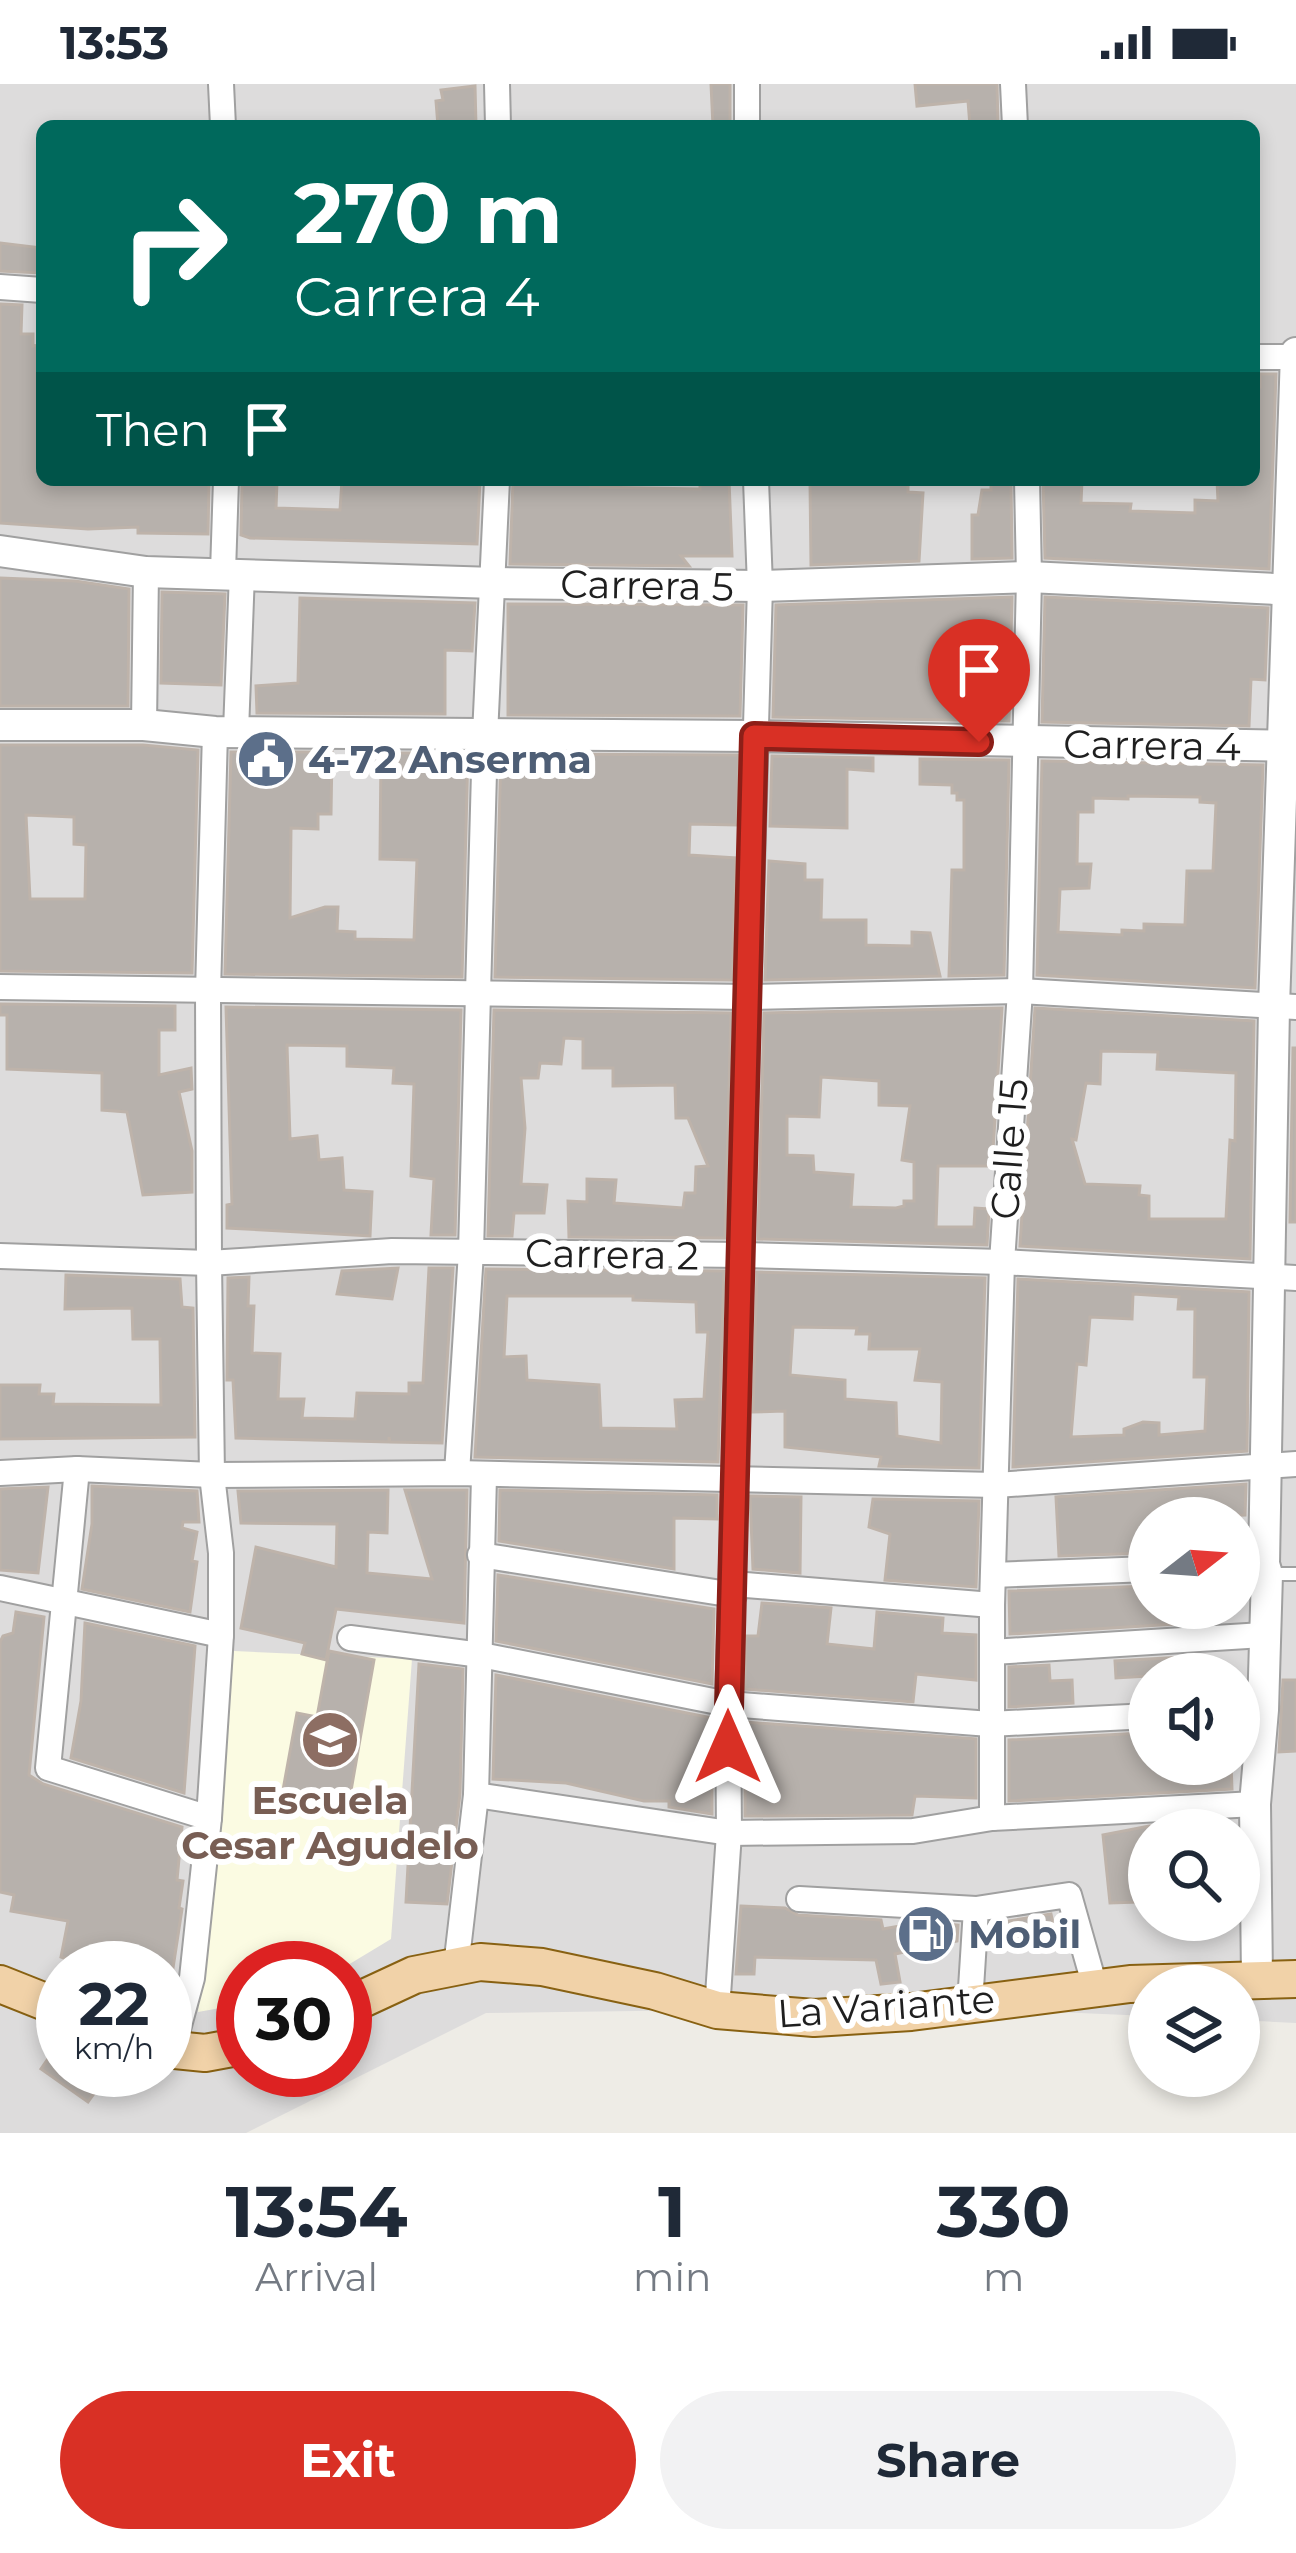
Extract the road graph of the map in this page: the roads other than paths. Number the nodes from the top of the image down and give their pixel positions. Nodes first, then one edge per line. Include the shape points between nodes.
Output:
1 (221, 84) edge
2 (497, 84) edge
3 (747, 84) edge
4 (1013, 84) edge
5 (223, 120) edge
6 (498, 120) edge
7 (747, 120) edge
8 (1015, 120) edge
9 (0, 287) edge
10 (36, 290) edge
11 (1296, 356) edge
12 (1260, 357) edge
13 (226, 486) edge
14 (497, 486) edge
15 (756, 486) edge
16 (1027, 486) edge
17 (0, 551) edge
18 (146, 572) junction
19 (232, 573) junction
20 (1029, 577) junction
21 (494, 583) junction
22 (760, 586) junction
23 (1293, 590) edge
24 (0, 725) edge
25 (144, 725) junction
26 (226, 732) junction
27 (484, 735) junction
28 (754, 736) junction
29 (1024, 743) junction
30 (1289, 746) edge
31 (0, 986) edge
32 (208, 992) junction
33 (480, 992) junction
34 (1020, 992) junction
35 (749, 998) junction
36 (1285, 1007) edge
37 (471, 1252) junction
38 (741, 1255) junction
39 (0, 1256) edge
40 (1002, 1262) junction
41 (209, 1263) junction
42 (1282, 1278) edge
43 (1280, 1465) edge
44 (77, 1469) junction
45 (0, 1473) edge
46 (457, 1473) junction
47 (212, 1475) junction
48 (484, 1476) junction
49 (737, 1479) junction
50 (996, 1485) junction
51 (480, 1555) junction
52 (1128, 1569) edge
53 (1266, 1569) edge
54 (993, 1575) junction
55 (0, 1588) edge
56 (734, 1590) junction
57 (63, 1599) junction
58 (992, 1605) junction
59 (220, 1635) junction
60 (1263, 1635) junction
61 (350, 1638) dead end
62 (992, 1652) junction
63 (481, 1654) junction
64 (1260, 1654) edge
65 (728, 1704) junction
66 (1128, 1717) edge
67 (990, 1724) junction
68 (1255, 1785) edge
69 (476, 1795) junction
70 (1256, 1804) junction
71 (208, 1818) junction
72 (992, 1818) junction
73 (730, 1833) junction
74 (799, 1899) dead end
75 (976, 1909) junction
76 (1257, 1965) edge
77 (456, 1967) junction
78 (192, 1969) edge
79 (1296, 1978) edge
80 (1260, 1979) edge
81 (0, 1984) edge
82 (1128, 1985) edge
83 (1094, 1987) junction
84 (372, 1994) edge
85 (36, 1998) edge
86 (970, 2004) junction
87 (717, 2010) junction

1 - 5 street
2 - 6 street
3 - 7 street
4 - 8 street
9 - 10 street
11 - 12 street
11 - 23 street
13 - 19 street
14 - 21 street
15 - 22 street
16 - 20 street, Calle 15
17 - 18 street, Carrera 5
18 - 19 street, Carrera 5
18 - 25 street
19 - 21 street, Carrera 5
19 - 26 street
20 - 22 street, Carrera 5
20 - 23 street, Carrera 5
20 - 29 street, Calle 15
21 - 22 street, Carrera 5
21 - 27 street
22 - 28 street
23 - 30 street
24 - 25 street, Carrera 4
25 - 26 street, Carrera 4
26 - 27 street, Carrera 4
26 - 32 street
27 - 28 street, Carrera 4
27 - 33 street
28 - 29 street, Carrera 4
28 - 35 street
29 - 30 street, Carrera 4
29 - 34 street, Calle 15
30 - 36 street
31 - 32 street
32 - 33 street
32 - 41 street
33 - 35 street
33 - 37 street
34 - 35 street
34 - 36 street
34 - 40 street, Calle 15
35 - 38 street
36 - 42 street
37 - 38 street, Carrera 2
37 - 41 street, Carrera 2
37 - 46 street
38 - 40 street, Carrera 2
38 - 49 street
39 - 41 street, Carrera 2
40 - 42 street, Carrera 2
40 - 50 street, Calle 15
41 - 47 street
42 - 43 street
43 - 50 street
43 - 53 street
44 - 45 street
44 - 47 street
44 - 57 street
46 - 47 street
46 - 48 street
47 - 59 street
48 - 49 street
48 - 51 street
49 - 50 street
49 - 56 street
50 - 54 street, Calle 15
51 - 56 street
51 - 63 street
52 - 54 street
53 - 60 street
54 - 58 street, Calle 15
55 - 57 street
56 - 58 street
56 - 65 street
57 - 59 street
57 - 71 street via 48,1768
58 - 62 street, Calle 15
59 - 71 street
60 - 62 street
60 - 64 street
61 - 63 street
62 - 67 street, Calle 15
63 - 65 street
63 - 69 street
65 - 67 street
65 - 73 street
66 - 67 street
67 - 72 street, Calle 15
68 - 70 street
69 - 73 street
69 - 77 street
70 - 72 street
70 - 76 street
71 - 78 street
72 - 73 street via 913,1831
73 - 87 street
74 - 75 street
75 - 83 street via 1069,1894
75 - 86 street
77 - 84 main road, La Variante
77 - 87 main road, La Variante via 526,1964
79 - 80 main road, La Variante
81 - 85 main road
82 - 83 main road, La Variante
83 - 86 main road, La Variante
86 - 87 main road, La Variante via 814,2018

